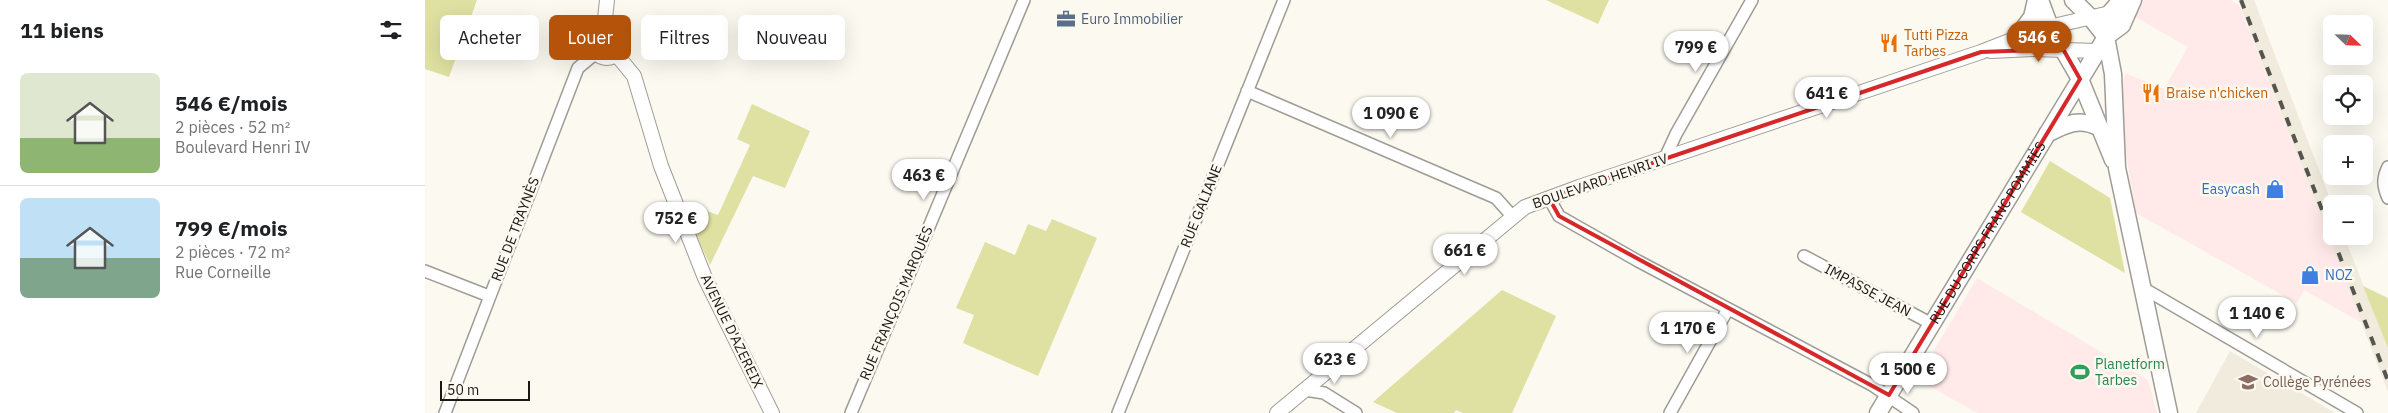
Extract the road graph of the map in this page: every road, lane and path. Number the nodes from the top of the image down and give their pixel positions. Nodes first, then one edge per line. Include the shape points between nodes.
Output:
1 (607, 0) edge
2 (1024, 0) edge
3 (1284, 0) edge
4 (1752, 0) edge
5 (2038, 0) edge
6 (2073, 0) edge
7 (2121, 0) edge
8 (2133, 0) edge
9 (2110, 13) junction
10 (605, 15) edge
11 (2091, 18) junction
12 (2050, 27) junction
13 (2017, 36) junction
14 (2102, 44) junction
15 (2063, 49) junction
16 (1981, 52) junction
17 (588, 60) edge
18 (622, 60) edge
19 (2080, 79) junction
20 (1247, 91) junction
21 (2100, 128) junction
22 (2047, 134) junction
23 (1665, 158) junction
24 (2388, 167) edge
25 (2117, 168) junction
26 (1549, 198) junction
27 (2388, 198) edge
28 (1513, 218) junction
29 (1804, 256) dead end
30 (425, 271) edge
31 (2143, 288) junction
32 (489, 296) junction
33 (1728, 309) junction
34 (1932, 324) junction
35 (1305, 390) junction
36 (1889, 394) junction
37 (445, 413) edge
38 (772, 413) edge
39 (851, 413) edge
40 (1119, 413) edge
41 (1277, 413) edge
42 (1356, 413) edge
43 (1670, 413) edge
44 (1878, 413) edge
45 (1913, 413) edge
46 (2169, 413) edge
47 (2357, 413) edge

1 - 10 street
2 - 39 street, RUE FRANÇOIS MARQUÈS
3 - 20 street, RUE GALIANE
4 - 23 street
5 - 12 main road
5 - 13 main road via 2033,17
6 - 11 main road
7 - 9 main road
8 - 14 main road, RUE DU CORPS FRANC POMMIÈS via 2122,26
9 - 11 street, BOULEVARD HENRI IV
9 - 14 main road, RUE DU CORPS FRANC POMMIÈS
11 - 12 street, BOULEVARD HENRI IV
11 - 14 main road
12 - 13 street, BOULEVARD HENRI IV
12 - 15 main road
13 - 16 street, BOULEVARD HENRI IV
14 - 15 street, BOULEVARD HENRI IV
14 - 19 main road, RUE DU CORPS FRANC POMMIÈS
14 - 25 main road via 2113,74
15 - 16 street, BOULEVARD HENRI IV
15 - 19 main road
16 - 23 street, BOULEVARD HENRI IV
17 - 32 street, RUE DE TRAYNÈS via 578,68
18 - 38 street, AVENUE D'AZEREIX via 633,76 661,166 705,278
19 - 21 main road
19 - 22 main road, RUE DU CORPS FRANC POMMIÈS
20 - 28 street via 1496,198
20 - 40 street, RUE GALIANE
21 - 22 main road via 2079,121
21 - 25 main road
22 - 34 main road, RUE DU CORPS FRANC POMMIÈS
23 - 26 street, BOULEVARD HENRI IV
24 - 27 street via 2383,186
25 - 31 main road
26 - 28 street, BOULEVARD HENRI IV via 1525,207
26 - 33 street via 1559,216
28 - 35 street, BOULEVARD HENRI IV
29 - 34 street, IMPASSE JEAN
30 - 32 street
31 - 46 main road
31 - 47 street
32 - 37 street, RUE DE TRAYNÈS
33 - 36 street
33 - 43 street
34 - 36 main road, RUE DU CORPS FRANC POMMIÈS
35 - 41 street, BOULEVARD HENRI IV
35 - 42 street via 1324,393
36 - 44 main road, RUE DU CORPS FRANC POMMIÈS
36 - 45 street

